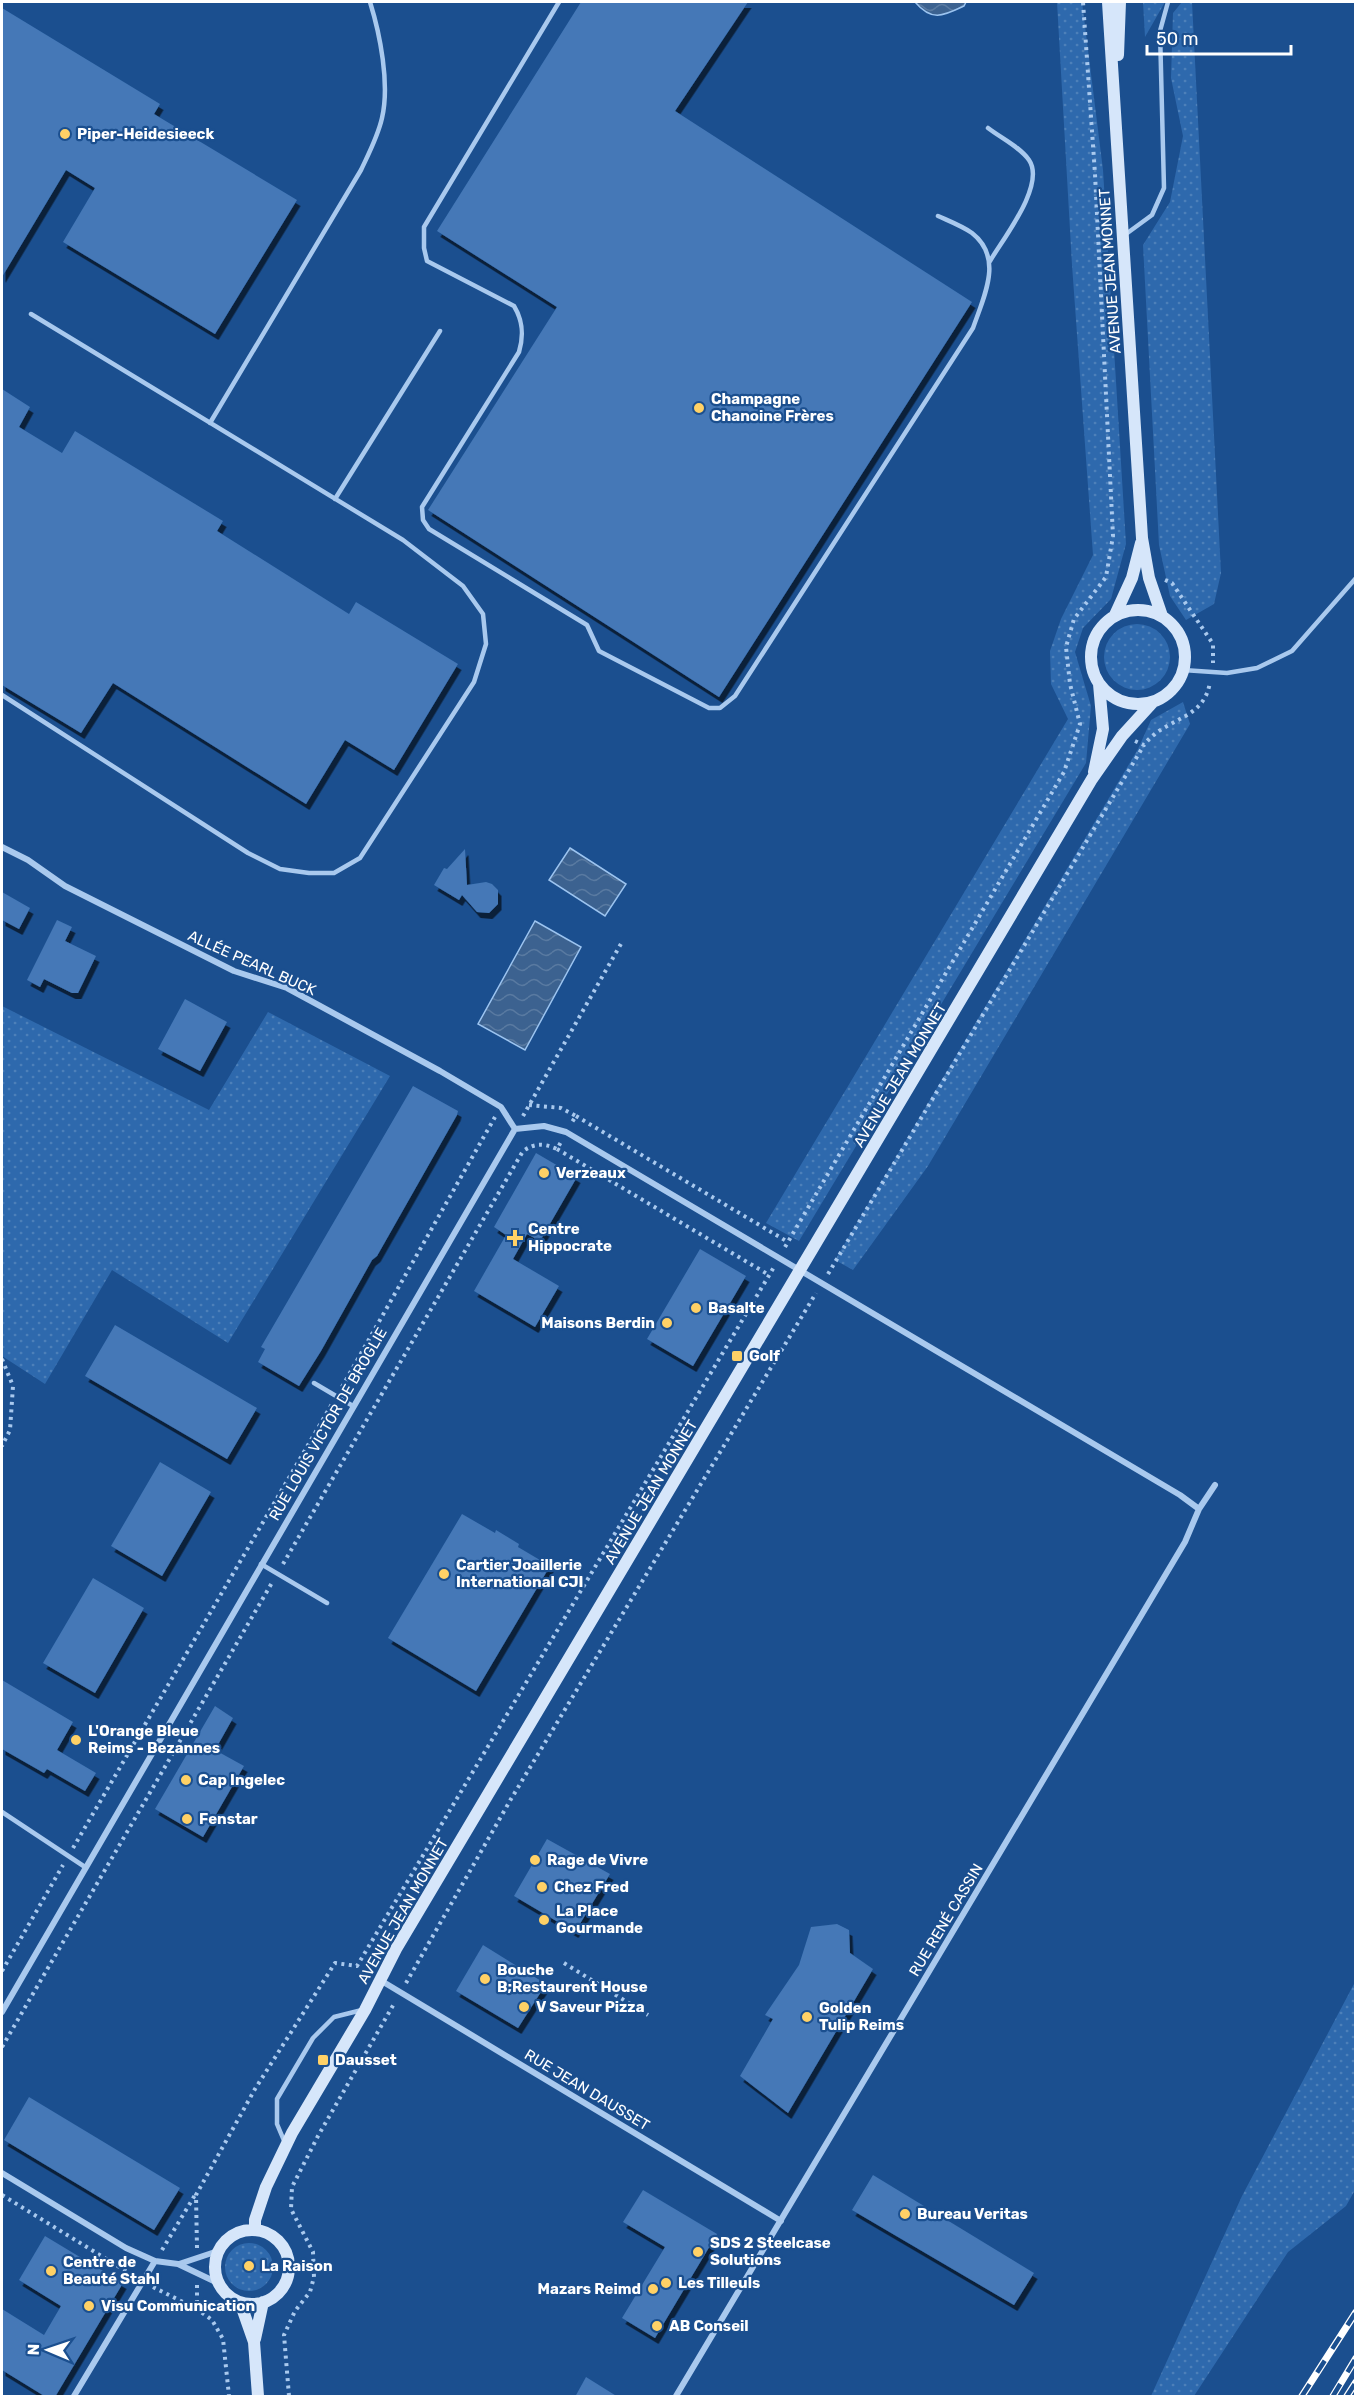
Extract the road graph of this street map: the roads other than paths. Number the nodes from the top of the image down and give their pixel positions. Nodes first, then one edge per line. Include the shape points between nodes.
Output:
1 (370, 2) edge
2 (559, 2) edge
3 (1108, 2) edge
4 (1120, 2) edge
5 (1168, 2) edge
6 (988, 128) dead end
7 (1115, 140) junction
8 (938, 216) dead end
9 (1123, 236) junction
10 (990, 261) junction
11 (31, 314) dead end
12 (440, 331) dead end
13 (210, 423) junction
14 (335, 499) junction
15 (1142, 538) junction
16 (1356, 578) edge
17 (1115, 615) junction
18 (1162, 616) junction
19 (1183, 670) junction
20 (1099, 684) junction
21 (2, 695) edge
22 (1153, 702) junction
23 (1092, 779) junction
24 (2, 847) edge
25 (515, 1128) junction
26 (800, 1271) junction
27 (314, 1383) dead end
28 (353, 1406) junction
29 (1215, 1485) dead end
30 (1199, 1509) junction
31 (261, 1564) junction
32 (327, 1603) dead end
33 (2, 1812) edge
34 (85, 1867) junction
35 (380, 1980) junction
36 (364, 2010) junction
37 (2, 2012) edge
38 (286, 2145) junction
39 (2, 2173) edge
40 (781, 2221) junction
41 (255, 2230) junction
42 (218, 2251) junction
43 (155, 2261) junction
44 (178, 2264) junction
45 (220, 2284) junction
46 (240, 2301) junction
47 (263, 2302) junction
48 (254, 2342) junction
49 (74, 2397) edge
50 (258, 2397) edge
51 (676, 2397) edge

1 - 13 lane via 378,27 384,80 382,116 371,149
2 - 10 lane via 424,227 427,261 514,306 523,328 519,352 422,507 429,529 587,625 599,651 709,708 720,708 735,696 974,328
3 - 7 street, AVENUE JEAN MONNET
4 - 7 street
5 - 9 lane via 1160,31 1164,188 1152,214
6 - 10 lane via 1019,150 1033,170 1030,194
7 - 9 street, AVENUE JEAN MONNET
8 - 10 lane via 971,233 987,249
9 - 15 street, AVENUE JEAN MONNET
11 - 13 lane
12 - 14 lane
13 - 14 lane
14 - 21 lane via 403,540 463,586 483,614 486,644 474,682 360,858 334,873 279,869
15 - 17 street, AVENUE JEAN MONNET via 1132,578
15 - 18 street, AVENUE JEAN MONNET via 1149,578
16 - 19 lane via 1292,651 1257,668 1212,673
17 - 18 street via 1139,610
17 - 20 street via 1094,638 1092,670
18 - 19 street via 1181,640
19 - 22 street via 1177,683
20 - 22 street via 1123,702
20 - 23 street, AVENUE JEAN MONNET via 1102,729
22 - 23 street, AVENUE JEAN MONNET via 1122,736
23 - 26 street, AVENUE JEAN MONNET
24 - 25 street, ALLÉE PEARL BUCK via 65,886 234,971 287,988 440,1071 501,1107
25 - 26 street via 544,1125 566,1132
25 - 28 street, RUE LOUIS VICTOR DE BROGLIE
26 - 30 street
26 - 35 street, AVENUE JEAN MONNET
27 - 28 lane
28 - 31 street, RUE LOUIS VICTOR DE BROGLIE
29 - 30 street, RUE RENÉ CASSIN
30 - 40 street, RUE RENÉ CASSIN via 1185,1542
31 - 32 lane
31 - 34 street, RUE LOUIS VICTOR DE BROGLIE
33 - 34 lane
34 - 37 street, RUE LOUIS VICTOR DE BROGLIE
35 - 36 street, AVENUE JEAN MONNET
35 - 40 street, RUE JEAN DAUSSET
36 - 38 street, AVENUE JEAN MONNET
36 - 38 lane via 334,2017 313,2038 277,2099 277,2124
38 - 41 street, AVENUE JEAN MONNET via 266,2187
39 - 43 street via 126,2248
40 - 51 street, RUE RENÉ CASSIN
41 - 42 street via 237,2233
41 - 47 street via 272,2235 288,2258 284,2285
42 - 44 street
42 - 45 street via 215,2268
43 - 44 street
43 - 49 street
44 - 45 street
45 - 46 street
46 - 47 street
46 - 48 street
47 - 48 street
48 - 50 street

